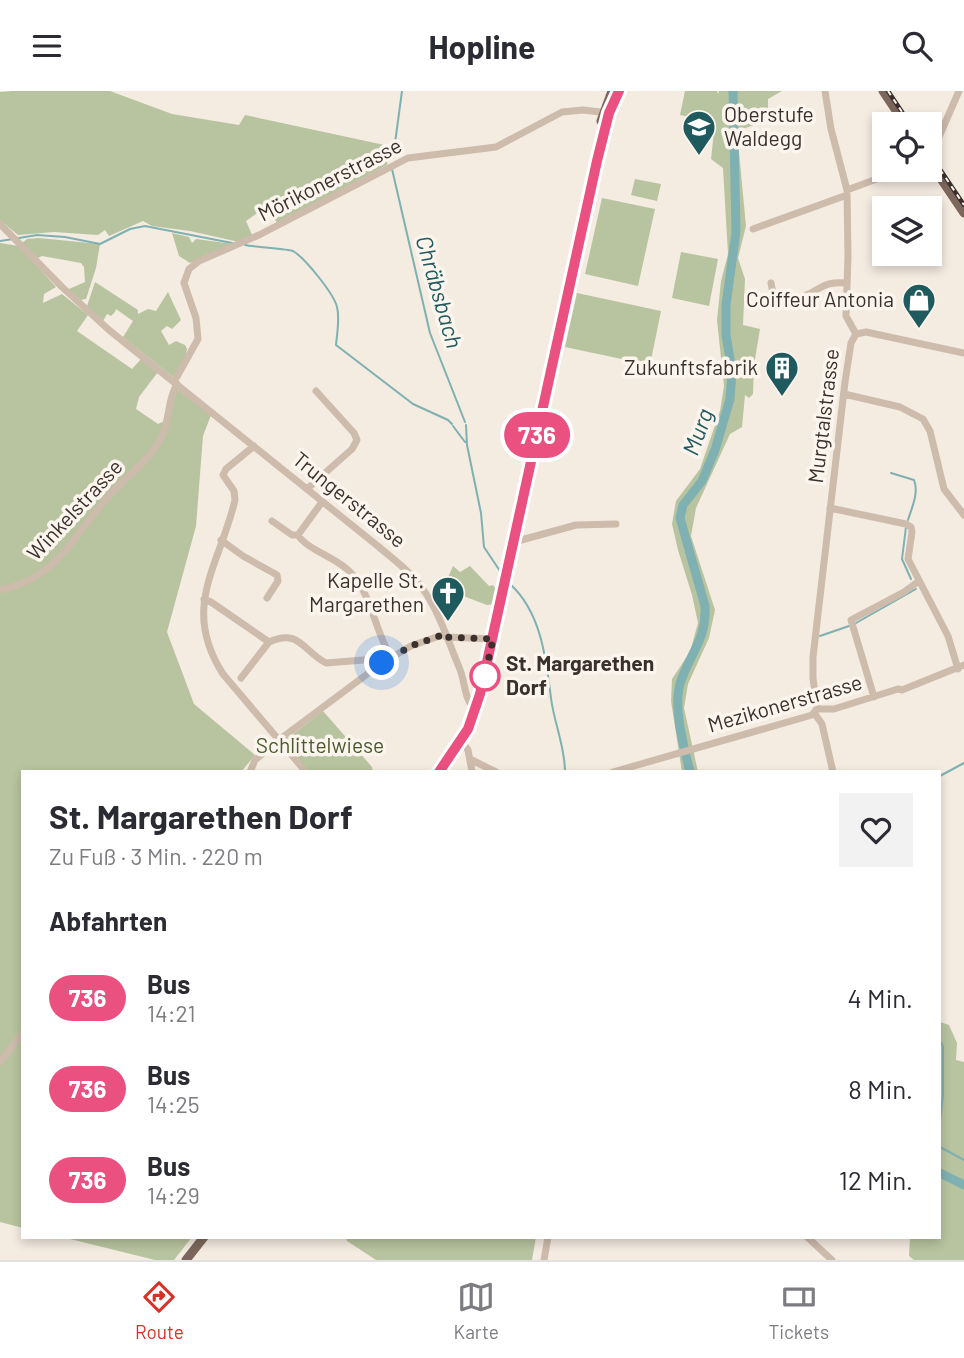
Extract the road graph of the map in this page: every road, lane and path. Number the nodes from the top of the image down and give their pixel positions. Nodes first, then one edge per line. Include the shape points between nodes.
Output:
1 (612, 91) edge
2 (619, 91) edge
3 (825, 91) edge
4 (883, 91) edge
5 (959, 91) edge
6 (897, 112) edge
7 (606, 113) junction
8 (942, 130) edge
9 (942, 180) edge
10 (872, 182) edge
11 (847, 192) junction
12 (964, 213) edge
13 (0, 224) edge
14 (754, 229) dead end
15 (771, 282) dead end
16 (847, 283) junction
17 (856, 334) junction
18 (964, 353) edge
19 (175, 383) junction
20 (316, 391) dead end
21 (844, 394) junction
22 (162, 436) joint
23 (254, 446) junction
24 (307, 489) junction
25 (323, 502) junction
26 (830, 507) junction
27 (964, 515) edge
28 (272, 521) dead end
29 (616, 524) dead end
30 (298, 535) junction
31 (222, 540) junction
32 (514, 542) junction
33 (919, 580) junction
34 (0, 590) edge
35 (267, 598) dead end
36 (204, 599) junction
37 (446, 636) junction
38 (493, 639) junction
39 (269, 642) junction
40 (391, 657) junction
41 (382, 663) junction
42 (961, 667) edge
43 (241, 678) dead end
44 (874, 697) junction
45 (475, 711) junction
46 (816, 711) junction
47 (279, 740) junction
48 (461, 741) junction
49 (470, 759) junction
50 (249, 770) edge
51 (304, 770) edge
52 (440, 770) edge
53 (472, 770) edge
54 (492, 770) edge
55 (620, 770) edge
56 (833, 770) edge
57 (21, 1036) edge
58 (0, 1062) edge
59 (202, 1239) edge
60 (548, 1239) edge
61 (809, 1239) edge
62 (186, 1260) edge
63 (544, 1260) edge
64 (832, 1260) edge

1 - 7 main road
2 - 7 main road
3 - 11 street, Murgtalstrasse
4 - 6 main road
5 - 8 street
7 - 19 street, Mörikonerstrasse via 562,112 496,147 408,157 199,261 189,269 184,283 198,342
7 - 32 main road
9 - 12 main road
10 - 11 street
11 - 14 street
11 - 16 street, Murgtalstrasse
13 - 19 street via 109,330
15 - 16 street via 774,299 781,303 829,283
16 - 17 street, Murgtalstrasse via 846,318
17 - 18 street via 866,332
17 - 21 street, Murgtalstrasse
19 - 22 street, Mörikonerstrasse
19 - 23 street, Trungerstrasse
20 - 24 street via 357,440
21 - 26 street, Murgtalstrasse
21 - 27 street via 900,407 923,419 944,489
22 - 34 street, Winkelstrasse via 68,548 39,575
23 - 24 street, Trungerstrasse
23 - 31 street via 223,475 235,500
24 - 25 street, Trungerstrasse
25 - 30 street
25 - 37 street, Trungerstrasse via 420,585
26 - 33 street via 909,525 907,557
26 - 46 street, Murgtalstrasse via 813,657
28 - 30 street
29 - 32 street via 576,525
30 - 40 street via 357,580
31 - 35 street via 277,575 278,582
31 - 36 street
32 - 38 main road
33 - 42 street
33 - 44 street via 851,619
36 - 39 street
36 - 47 street via 204,631 214,660
37 - 38 street
37 - 40 street via 420,642
37 - 45 street, Trungerstrasse via 467,702
38 - 45 main road
39 - 41 street via 295,639 330,664 376,659
39 - 43 street
40 - 41 street
41 - 47 street
42 - 44 street, Mezikonerstrasse
44 - 46 street, Mezikonerstrasse
45 - 48 main road
46 - 55 street, Mezikonerstrasse
46 - 56 street, Murgtalstrasse
47 - 50 street
47 - 51 street
48 - 49 street
48 - 52 main road
49 - 53 street
49 - 54 street
57 - 58 street
59 - 62 main road
60 - 63 street
61 - 64 street

